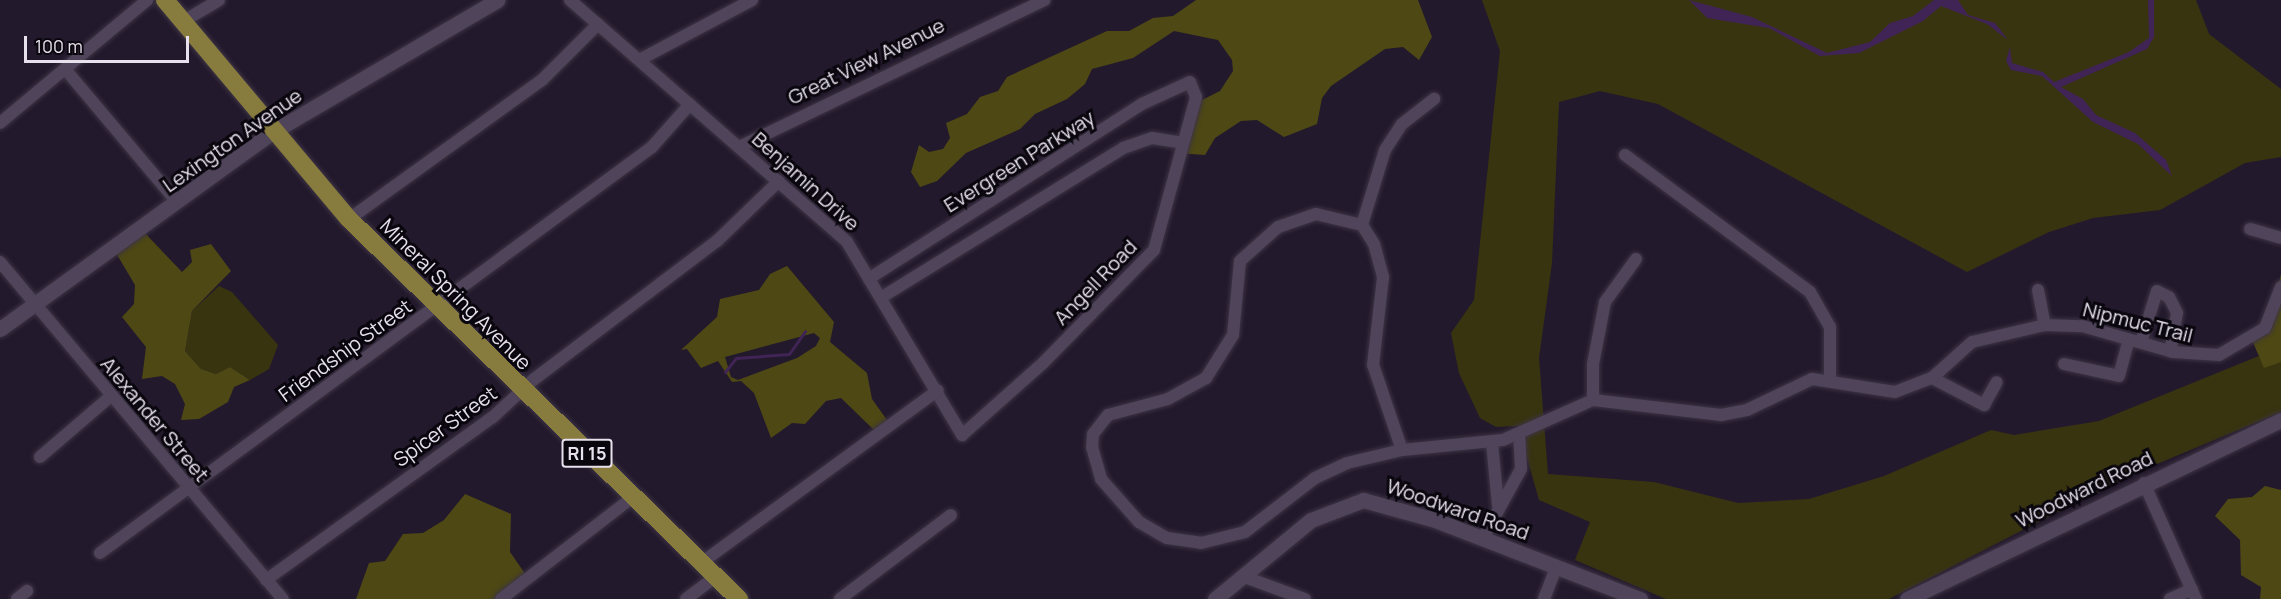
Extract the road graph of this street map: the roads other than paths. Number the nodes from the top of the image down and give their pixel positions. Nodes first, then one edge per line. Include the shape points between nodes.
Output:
1 (147, 0) edge
2 (165, 0) edge
3 (219, 0) edge
4 (497, 0) edge
5 (570, 0) edge
6 (752, 0) edge
7 (1045, 0) edge
8 (182, 22) junction
9 (598, 24) junction
10 (640, 59) junction
11 (65, 69) junction
12 (1190, 82) joint
13 (1434, 99) dead end
14 (690, 104) junction
15 (0, 123) edge
16 (274, 131) junction
17 (1182, 143) junction
18 (739, 147) junction
19 (1625, 155) dead end
20 (779, 181) junction
21 (177, 202) junction
22 (349, 219) junction
23 (1362, 225) junction
24 (2250, 229) dead end
25 (2281, 238) edge
26 (1636, 259) dead end
27 (0, 262) edge
28 (871, 277) junction
29 (2281, 287) edge
30 (2038, 290) dead end
31 (882, 297) junction
32 (36, 304) junction
33 (435, 308) junction
34 (2045, 325) junction
35 (0, 329) edge
36 (2135, 340) junction
37 (2170, 351) junction
38 (2064, 364) dead end
39 (1932, 378) junction
40 (1830, 379) junction
41 (1997, 382) dead end
42 (938, 390) junction
43 (523, 392) junction
44 (111, 396) junction
45 (1593, 400) junction
46 (2281, 420) edge
47 (962, 435) joint
48 (1519, 436) junction
49 (1492, 443) junction
50 (1401, 450) junction
51 (40, 457) dead end
52 (2144, 483) junction
53 (188, 489) junction
54 (633, 497) junction
55 (1498, 506) junction
56 (951, 515) dead end
57 (1483, 538) junction
58 (100, 553) dead end
59 (700, 563) junction
60 (1556, 567) junction
61 (716, 576) junction
62 (1242, 576) junction
63 (266, 580) junction
64 (2194, 594) edge
65 (283, 599) edge
66 (501, 599) edge
67 (686, 599) edge
68 (739, 599) edge
69 (840, 599) edge
70 (1215, 599) edge
71 (1305, 599) edge
72 (1544, 599) edge
73 (1640, 599) edge
74 (1907, 599) edge
75 (2170, 599) edge

1 - 11 street
2 - 8 main road, Mineral Spring Avenue / RI 15
3 - 8 street
4 - 16 street, Lexington Avenue
5 - 9 street, Benjamin Drive
6 - 10 street
7 - 18 street, Great View Avenue
8 - 16 main road, Mineral Spring Avenue / RI 15
9 - 10 street, Benjamin Drive
9 - 22 street via 542,80
10 - 14 street, Benjamin Drive
11 - 15 street
11 - 21 street
12 - 17 street, Angell Road via 1196,97
12 - 28 street, Evergreen Parkway via 1142,105
13 - 23 street via 1402,124 1385,150
14 - 18 street, Benjamin Drive
14 - 33 street, Friendship Street via 652,147
16 - 21 street, Lexington Avenue
16 - 22 main road, Mineral Spring Avenue / RI 15
17 - 31 street via 1152,138 1123,148
17 - 47 street, Angell Road via 1160,234 1146,261
18 - 20 street, Benjamin Drive
19 - 40 street via 1810,292 1830,327
20 - 28 street, Benjamin Drive via 847,242
20 - 43 street, Spicer Street via 717,241
21 - 32 street, Lexington Avenue
22 - 33 main road, Mineral Spring Avenue / RI 15
23 - 50 street via 1374,244 1383,277 1373,365
23 - 50 street via 1328,215 1299,216 1248,250 1237,278 1233,335 1218,363 1184,393 1108,415 1093,434 1092,447 1101,479 1139,522 1167,538 1201,543 1245,532 1332,469
24 - 25 street
26 - 45 street via 1605,302 1593,364
27 - 32 street, Alexander Street
28 - 31 street, Benjamin Drive
29 - 37 street, Nipmuc Trail via 2265,328 2245,345 2219,355
30 - 34 street
31 - 42 street, Benjamin Drive
32 - 35 street, Lexington Avenue
32 - 44 street, Alexander Street
33 - 43 main road, Mineral Spring Avenue / RI 15
33 - 53 street, Friendship Street
34 - 36 street, Nipmuc Trail via 2082,326
34 - 39 street, Nipmuc Trail via 1972,342
36 - 37 street, Nipmuc Trail
36 - 37 street via 2157,291 2169,297 2177,313
36 - 38 street via 2119,375
39 - 40 street, Nipmuc Trail via 1895,392
39 - 41 street via 1984,405
40 - 45 street, Nipmuc Trail via 1799,383 1748,410 1721,415
42 - 47 street, Benjamin Drive
42 - 59 street
43 - 54 main road, Mineral Spring Avenue / RI 15
43 - 63 street, Spicer Street
44 - 51 street
44 - 53 street, Alexander Street
45 - 48 street
46 - 52 street, Woodward Road
48 - 49 street
48 - 55 street via 1521,469
49 - 50 street
49 - 55 street
52 - 64 street
52 - 74 street, Woodward Road
53 - 58 street, Friendship Street
53 - 63 street, Alexander Street
54 - 59 main road, Mineral Spring Avenue / RI 15
54 - 66 street
55 - 57 street
56 - 69 street
57 - 60 street, Woodward Road
57 - 62 street, Woodward Road via 1363,500 1311,520
59 - 61 main road, Mineral Spring Avenue / RI 15
60 - 72 street
60 - 73 street, Woodward Road
61 - 67 street
61 - 68 main road, Mineral Spring Avenue / RI 15
62 - 70 street, Woodward Road
62 - 71 street
63 - 65 street, Alexander Street
64 - 75 street

